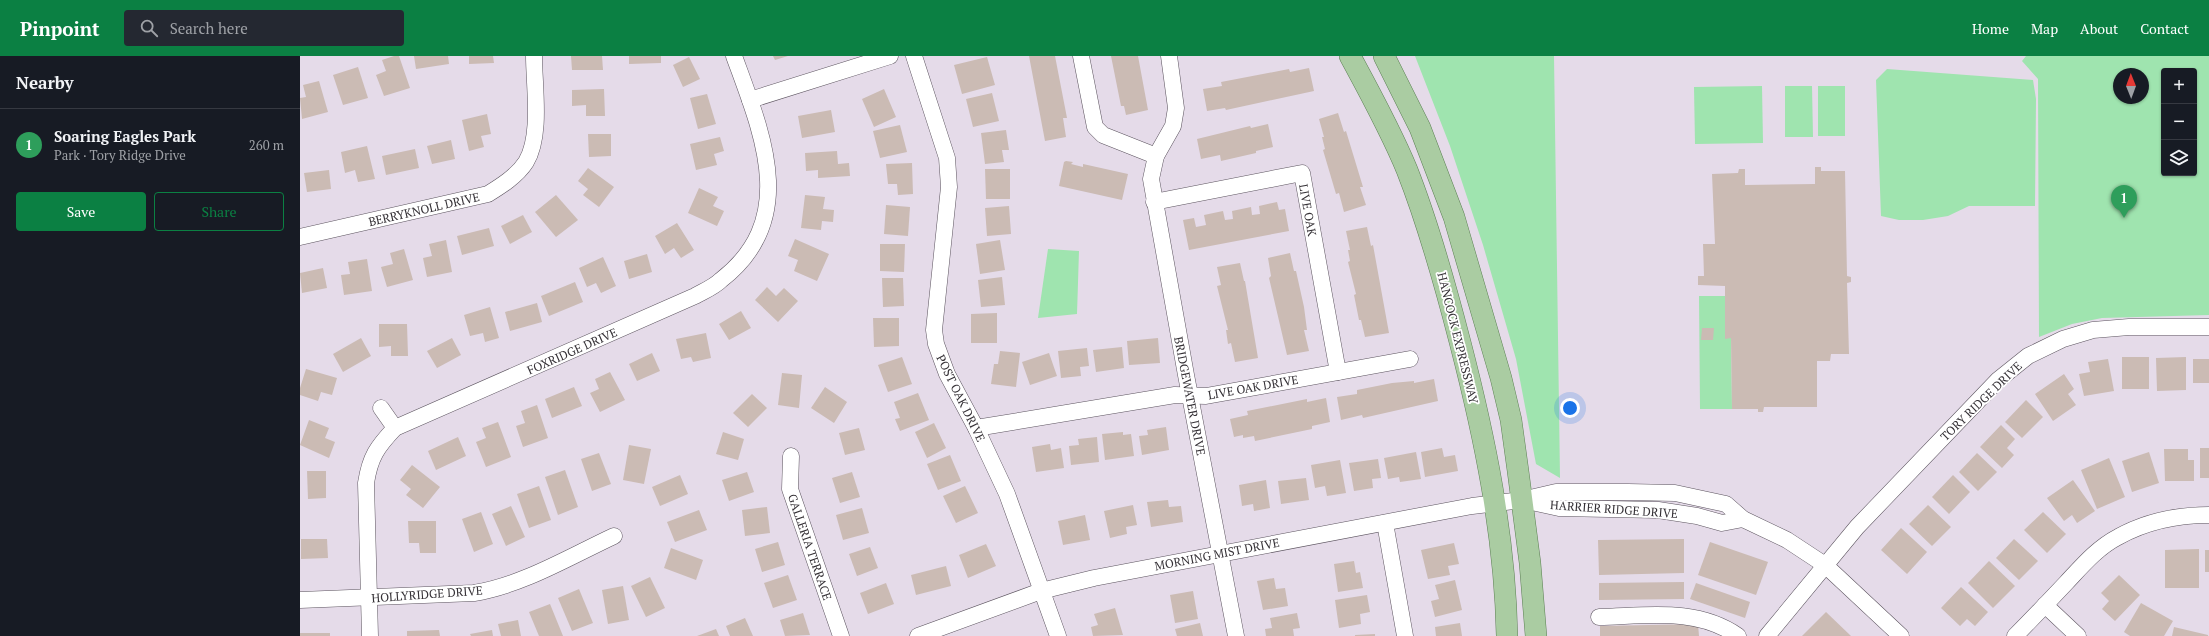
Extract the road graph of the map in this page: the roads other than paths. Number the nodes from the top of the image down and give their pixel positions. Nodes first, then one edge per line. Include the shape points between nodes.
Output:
1 (534, 56) edge
2 (734, 56) edge
3 (890, 56) edge
4 (914, 56) edge
5 (1081, 56) edge
6 (1169, 56) edge
7 (1350, 56) edge
8 (1384, 56) edge
9 (750, 100) junction
10 (1156, 156) junction
11 (1154, 202) junction
12 (300, 237) edge
13 (2209, 327) edge
14 (1410, 359) dead end
15 (1338, 372) junction
16 (1190, 394) junction
17 (381, 408) dead end
18 (395, 428) junction
19 (976, 428) junction
20 (791, 456) dead end
21 (1522, 500) junction
22 (1495, 502) junction
23 (2209, 515) edge
24 (1385, 523) junction
25 (614, 536) dead end
26 (1220, 553) junction
27 (1825, 565) junction
28 (1041, 591) junction
29 (369, 598) junction
30 (300, 600) edge
31 (2046, 605) junction
32 (1599, 617) dead end
33 (370, 636) edge
34 (841, 636) edge
35 (918, 636) edge
36 (1058, 636) edge
37 (1236, 636) edge
38 (1405, 636) edge
39 (1507, 636) edge
40 (1536, 636) edge
41 (1738, 636) edge
42 (1767, 636) edge
43 (1900, 636) edge
44 (2015, 636) edge
45 (2078, 636) edge

1 - 12 street, BERRYKNOLL DRIVE via 535,121 540,149 505,183 488,194
2 - 9 street, FOXRIDGE DRIVE
3 - 9 street
4 - 19 street, POST OAK DRIVE via 949,171 934,330 936,344 947,374
5 - 10 street via 1095,127 1103,135
6 - 10 street, BRIDGEWATER DRIVE via 1176,108 1173,126
7 - 22 main road, HANCOCK EXPRESSWAY via 1378,107 1407,170 1425,222 1447,291 1470,383
8 - 21 main road via 1420,128 1454,217 1501,378 1511,420
9 - 18 street, FOXRIDGE DRIVE via 767,164 769,193 757,239 741,262 721,281 695,296
10 - 11 street, BRIDGEWATER DRIVE via 1151,179
11 - 15 street, LIVE OAK via 1302,173
11 - 16 street, BRIDGEWATER DRIVE
13 - 27 street, TORY RIDGE DRIVE via 2129,327 2093,330 2063,339 2028,356 1998,380 1857,527
14 - 15 street, LIVE OAK DRIVE
15 - 16 street, LIVE OAK DRIVE via 1206,396
16 - 19 street, LIVE OAK DRIVE
16 - 26 street, BRIDGEWATER DRIVE
17 - 18 street
18 - 29 street, FOXRIDGE DRIVE via 378,446 372,458 366,483
19 - 28 street, POST OAK DRIVE via 1007,494
20 - 34 street, GALLERIA TERRACE via 790,489
21 - 22 street, MORNING MIST DRIVE
21 - 27 street, HARRIER RIDGE DRIVE via 1559,508 1658,510 1722,523 1743,519 1787,540
21 - 40 main road
22 - 24 street, MORNING MIST DRIVE
22 - 39 main road, HANCOCK EXPRESSWAY
23 - 31 street via 2165,520 2118,537 2087,560
24 - 26 street, MORNING MIST DRIVE
24 - 38 street
25 - 29 street, HOLLYRIDGE DRIVE via 511,584 492,590
26 - 28 street, MORNING MIST DRIVE
26 - 37 street, BRIDGEWATER DRIVE
27 - 42 street, TORY RIDGE DRIVE
27 - 43 street, HARRIER RIDGE DRIVE
28 - 35 street, MORNING MIST DRIVE
28 - 36 street, POST OAK DRIVE
29 - 30 street, HOLLYRIDGE DRIVE
29 - 33 street, FOXRIDGE DRIVE
31 - 44 street
31 - 45 street
32 - 41 street via 1672,615 1699,618 1716,623

